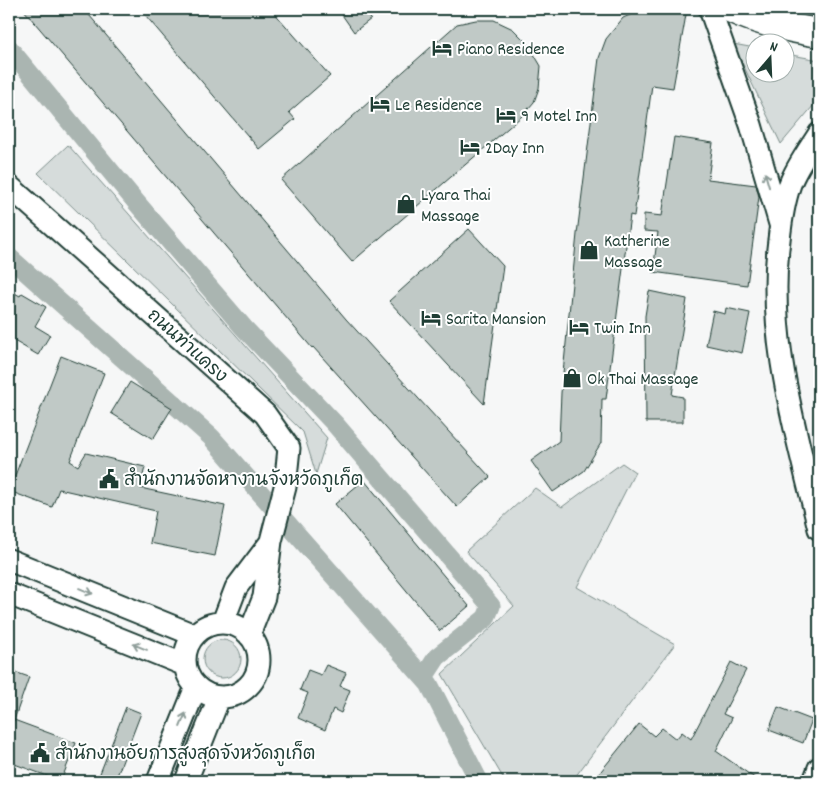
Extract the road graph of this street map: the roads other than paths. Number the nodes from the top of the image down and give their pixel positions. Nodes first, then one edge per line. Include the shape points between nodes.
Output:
1 (710, 9) edge
2 (732, 9) edge
3 (819, 33) edge
4 (819, 134) edge
5 (9, 186) edge
6 (780, 226) junction
7 (819, 529) edge
8 (271, 541) junction
9 (9, 560) edge
10 (50, 577) junction
11 (9, 594) edge
12 (39, 607) junction
13 (222, 622) junction
14 (194, 635) junction
15 (249, 635) junction
16 (185, 665) junction
17 (196, 687) junction
18 (219, 698) junction
19 (819, 768) edge
20 (158, 781) edge
21 (186, 781) edge
22 (814, 781) edge

6 -> 1 street via 751,125
2 - 3 main road via 778,26
4 - 6 street via 790,184
5 - 8 street, ถนนท่าแครง via 265,414 289,448 285,487
6 - 7 street via 775,284 780,359
8 - 13 street, ถนนท่าแครง via 236,588
8 - 15 street, ถนนท่าแครง via 264,597
9 - 10 street
10 - 12 street
10 -> 14 street
11 - 12 street
16 -> 12 street
13 - 14 street
13 - 15 street
14 - 16 street via 187,648
15 - 18 street via 259,656 259,669 246,690
16 - 17 street
17 - 18 street
20 -> 17 street
18 - 21 street
19 - 22 street

